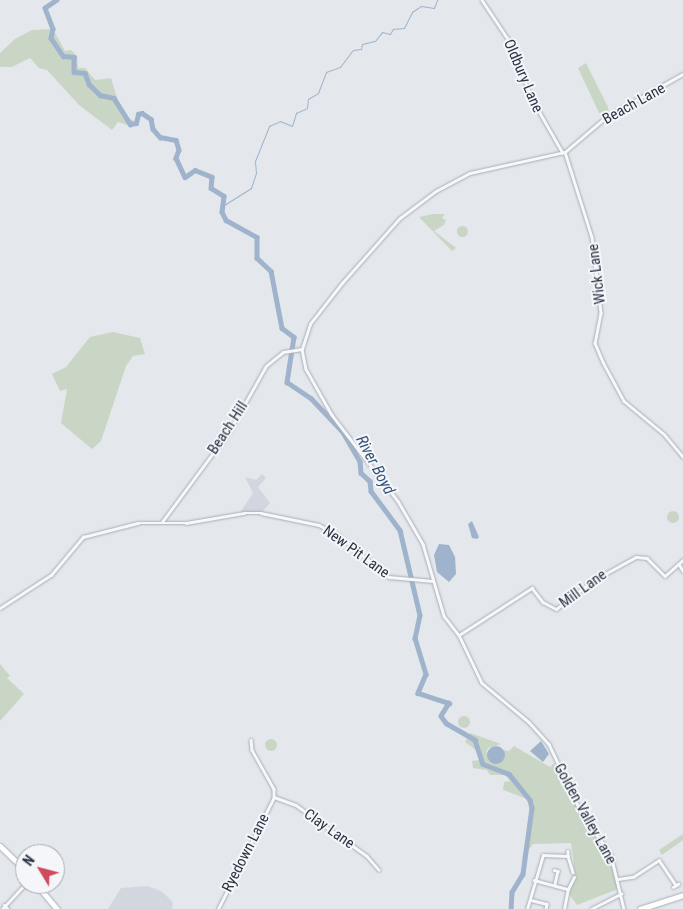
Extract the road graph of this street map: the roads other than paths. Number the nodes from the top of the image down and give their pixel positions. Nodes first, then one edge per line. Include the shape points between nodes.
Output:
1 (482, 0) edge
2 (683, 74) edge
3 (564, 152) junction
4 (302, 349) junction
5 (683, 457) edge
6 (162, 522) junction
7 (683, 560) edge
8 (679, 564) junction
9 (683, 571) edge
10 (433, 581) junction
11 (0, 608) edge
12 (459, 635) junction
13 (251, 740) dead end
14 (274, 797) junction
15 (0, 846) edge
16 (568, 851) dead end
17 (568, 856) junction
18 (15, 860) edge
19 (379, 870) dead end
20 (554, 870) dead end
21 (573, 872) dead end
22 (574, 877) dead end
23 (618, 879) junction
24 (534, 880) junction
25 (555, 884) junction
26 (676, 885) dead end
27 (568, 889) junction
28 (15, 894) edge
29 (44, 894) edge
30 (621, 894) junction
31 (683, 895) edge
32 (531, 900) dead end
33 (4, 906) junction
34 (2, 909) edge
35 (8, 909) edge
36 (57, 909) edge
37 (218, 909) edge
38 (526, 909) edge
39 (546, 909) edge
40 (564, 909) edge
41 (591, 909) edge
42 (624, 909) edge
43 (640, 909) edge

1 - 3 street, Oldbury Lane via 512,45 531,97
2 - 3 street, Beach Lane via 606,117
3 - 4 street via 464,175 405,214 317,314 307,330
3 - 5 street, Wick Lane via 592,237 601,313 595,343 602,362 624,401 664,434
4 - 6 street, Beach Hill via 290,350 266,366 230,430
4 - 10 street, Golden Valley Lane via 306,369 332,415 398,501 423,544
6 - 10 street, New Pit Lane via 186,523 254,513 314,524 338,535 383,574 393,578
6 - 11 street, New Pit Lane via 138,523 78,539 51,575
7 - 8 street, Mill Lane
8 - 9 street
8 - 12 street, Mill Lane via 668,576 663,576 647,558 636,557 601,575 556,609 543,602 532,588
10 - 12 street, Golden Valley Lane via 444,616
12 - 23 street, Golden Valley Lane via 487,689 546,740 581,812 611,854
13 - 14 street via 252,750 274,789
14 - 19 street, Clay Lane via 296,806 367,856
14 - 37 street, Ryedown Lane
15 - 18 main road
16 - 17 street
17 - 21 street
17 - 24 street via 542,855
20 - 25 street via 558,871
22 - 27 street
23 - 26 street via 633,877 659,860
23 - 30 street, Golden Valley Lane
24 - 25 street
24 - 38 street
25 - 27 street
27 - 40 street
28 - 33 street
29 - 36 main road
30 - 41 street
30 - 42 street, Golden Valley Lane
31 - 43 main road
32 - 39 street via 547,904
33 - 34 street
33 - 35 street

